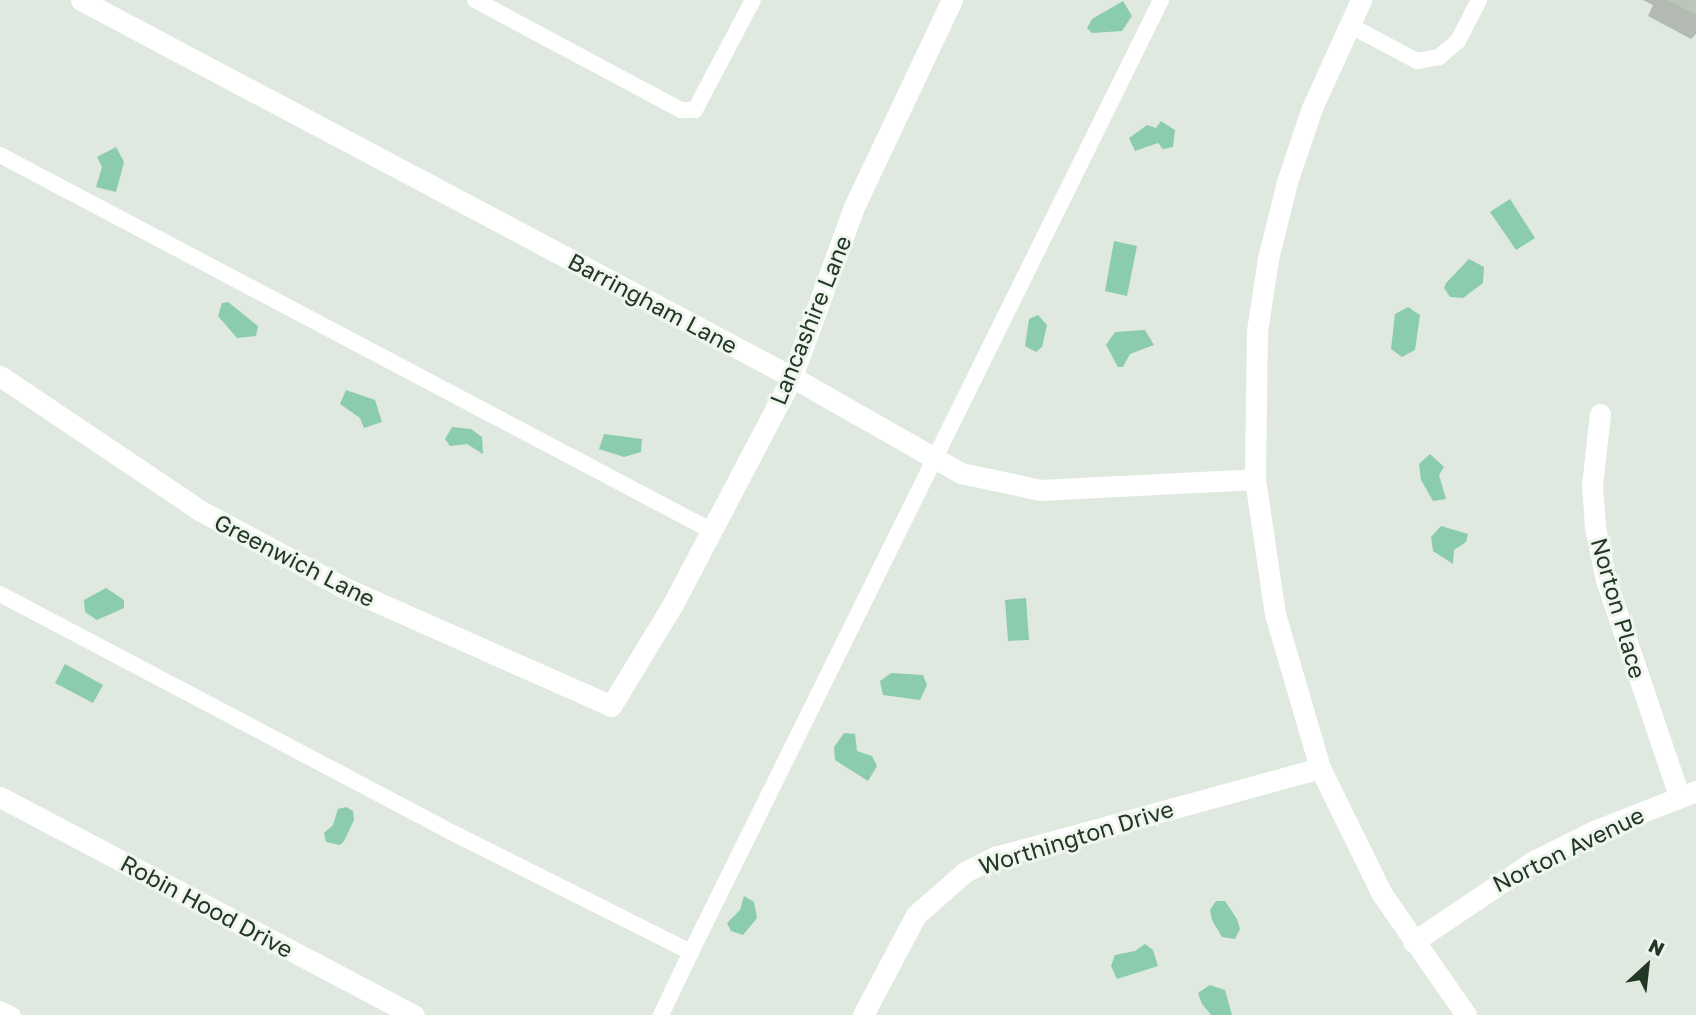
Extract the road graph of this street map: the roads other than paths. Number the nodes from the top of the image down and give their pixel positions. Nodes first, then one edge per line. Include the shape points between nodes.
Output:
1 (81, 0) edge
2 (475, 0) edge
3 (753, 0) edge
4 (952, 0) edge
5 (1161, 0) edge
6 (1361, 0) edge
7 (1479, 0) edge
8 (1349, 25) junction
9 (0, 155) edge
10 (0, 376) edge
11 (792, 377) junction
12 (1600, 414) dead end
13 (937, 458) junction
14 (1255, 479) junction
15 (712, 531) junction
16 (0, 594) edge
17 (611, 706) joint
18 (1321, 768) junction
19 (1687, 794) edge
20 (0, 797) edge
21 (1413, 942) junction
22 (691, 952) junction
23 (0, 1009) edge
24 (12, 1015) edge
25 (414, 1015) edge
26 (661, 1015) edge
27 (863, 1015) edge
28 (1466, 1015) edge

1 - 11 street, Barringham Lane
2 - 3 lane via 681,110 695,110
4 - 11 street, Lancashire Lane via 853,209
5 - 13 lane
6 - 8 street
7 - 8 lane via 1458,41 1439,57 1417,61
8 - 14 street via 1312,108 1268,260 1255,366
9 - 15 lane
10 - 17 street, Greenwich Lane via 201,511 343,587
11 - 13 street, Barringham Lane
11 - 15 street, Lancashire Lane
12 - 19 street, Norton Place via 1592,485 1606,580
13 - 14 street, Barringham Lane via 971,476 1040,490
13 - 22 lane
14 - 18 street via 1275,614
15 - 17 street, Lancashire Lane
16 - 22 lane via 457,835
18 - 21 street via 1382,894
18 - 27 street, Worthington Drive via 1007,853 965,872 916,915
19 - 21 street, Norton Avenue via 1532,862
20 - 25 street, Robin Hood Drive
21 - 28 street
22 - 26 lane
23 - 24 lane

